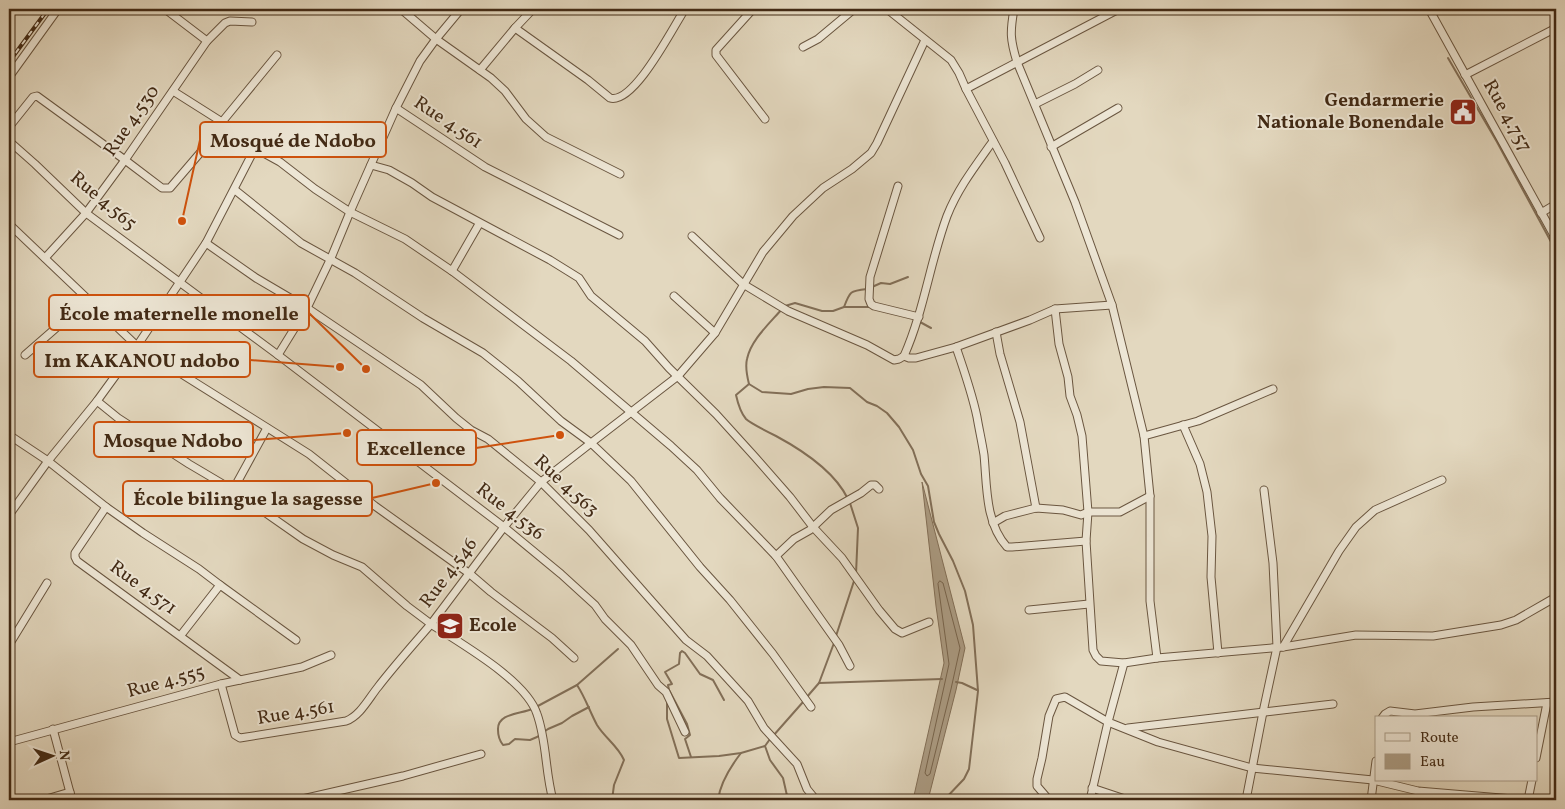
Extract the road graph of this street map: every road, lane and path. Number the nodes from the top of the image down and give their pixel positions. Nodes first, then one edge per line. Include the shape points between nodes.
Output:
1 (58, 9) edge
2 (165, 9) edge
3 (401, 9) edge
4 (461, 9) edge
5 (533, 9) edge
6 (686, 9) edge
7 (753, 9) edge
8 (854, 9) edge
9 (887, 9) edge
10 (1014, 9) edge
11 (1119, 9) edge
12 (1429, 9) edge
13 (252, 22) dead end
14 (515, 28) junction
15 (1556, 28) edge
16 (436, 39) junction
17 (925, 40) junction
18 (207, 41) junction
19 (803, 47) dead end
20 (277, 55) dead end
21 (1017, 62) junction
22 (480, 70) junction
23 (1098, 70) dead end
24 (1465, 75) junction
25 (9, 77) edge
26 (966, 89) junction
27 (173, 91) junction
28 (1035, 104) junction
29 (396, 108) junction
30 (1118, 108) dead end
31 (766, 119) dead end
32 (222, 122) junction
33 (9, 126) edge
34 (9, 141) edge
35 (993, 141) junction
36 (1052, 147) junction
37 (126, 160) junction
38 (371, 165) junction
39 (620, 174) dead end
40 (898, 186) dead end
41 (234, 190) junction
42 (1556, 204) edge
43 (350, 212) junction
44 (86, 213) junction
45 (1541, 213) junction
46 (9, 224) edge
47 (480, 224) junction
48 (619, 235) dead end
49 (692, 236) dead end
50 (1040, 238) dead end
51 (1556, 240) edge
52 (206, 243) junction
53 (45, 258) junction
54 (331, 258) junction
55 (452, 271) junction
56 (180, 282) junction
57 (743, 284) junction
58 (674, 296) dead end
59 (88, 300) junction
60 (1112, 305) junction
61 (307, 308) junction
62 (1055, 309) junction
63 (919, 317) junction
64 (996, 332) junction
65 (714, 333) junction
66 (137, 346) junction
67 (956, 347) junction
68 (25, 355) dead end
69 (278, 355) junction
70 (904, 356) junction
71 (678, 376) junction
72 (1273, 389) dead end
73 (97, 401) junction
74 (631, 412) junction
75 (1184, 426) junction
76 (267, 428) junction
77 (9, 435) edge
78 (1144, 436) junction
79 (590, 443) junction
80 (48, 461) junction
81 (1442, 480) dead end
82 (541, 482) junction
83 (879, 489) dead end
84 (233, 490) junction
85 (1264, 490) dead end
86 (1150, 496) junction
87 (106, 507) junction
88 (1036, 508) junction
89 (1088, 512) junction
90 (9, 515) edge
91 (993, 523) junction
92 (504, 527) junction
93 (813, 527) junction
94 (1086, 541) junction
95 (776, 556) junction
96 (470, 574) junction
97 (47, 583) dead end
98 (220, 586) junction
99 (1556, 597) edge
100 (1089, 604) junction
101 (1029, 610) dead end
102 (930, 622) dead end
103 (431, 624) junction
104 (181, 635) junction
105 (296, 640) dead end
106 (9, 644) edge
107 (1280, 647) junction
108 (1218, 653) junction
109 (331, 655) dead end
110 (574, 658) dead end
111 (1157, 658) junction
112 (1124, 663) junction
113 (850, 666) dead end
114 (240, 680) junction
115 (221, 684) junction
116 (1556, 702) edge
117 (1547, 703) junction
118 (1333, 704) dead end
119 (810, 707) dead end
120 (1263, 712) junction
121 (1384, 716) edge
122 (1108, 722) junction
123 (1127, 728) junction
124 (53, 729) junction
125 (685, 732) dead end
126 (9, 742) edge
127 (1538, 748) edge
128 (481, 754) dead end
129 (1375, 767) edge
130 (1252, 768) junction
131 (1373, 780) junction
132 (1381, 782) edge
133 (1531, 782) edge
134 (1092, 788) junction
135 (70, 792) junction
136 (43, 800) edge
137 (72, 800) edge
138 (298, 800) edge
139 (553, 800) edge
140 (816, 800) edge
141 (1049, 800) edge
142 (1090, 800) edge
143 (1128, 800) edge
144 (1246, 800) edge
145 (1371, 800) edge
146 (1526, 800) edge

1 - 25 street
2 - 18 street
3 - 16 street
4 - 16 street
5 - 14 street
6 - 14 street via 642,78 615,100
7 - 31 street via 716,50 716,56
8 - 19 street via 818,39
9 - 17 street
10 - 21 street via 1010,33
11 - 21 street
12 - 24 street, Rue 4.757
13 - 18 street, Rue 4.530 via 237,20 225,23
14 - 22 street
15 - 24 street
16 - 22 street
16 - 29 street via 420,61
17 - 26 street via 951,60
17 - 57 street, Rue 4.546 via 871,153 823,188 793,216 763,252
18 - 27 street, Rue 4.530
20 - 32 street
21 - 26 street
21 - 28 street
22 - 39 street via 505,91 526,119 546,137
23 - 28 street
24 - 45 street, Rue 4.757
26 - 35 street
27 - 32 street
27 - 37 street, Rue 4.530
28 - 36 street
29 - 38 street, Rue 4.561
29 - 48 street, Rue 4.561 via 485,167
30 - 36 street
32 - 37 street via 170,188 162,188
33 - 37 street via 37,96
34 - 44 street, Rue 4.565
35 - 50 street
35 - 63 street via 966,178 948,215
36 - 60 street
37 - 44 street, Rue 4.530
38 - 43 street, Rue 4.561
38 - 47 street via 389,170
40 - 63 street via 870,277 869,299 874,306
41 - 43 street via 254,152 260,151
41 - 52 street
41 - 54 street via 301,243
42 - 45 street
43 - 54 street, Rue 4.561
43 - 55 street via 405,239
44 - 53 street, Rue 4.530
44 - 56 street, Rue 4.565
45 - 51 street, Rue 4.757
46 - 53 street
47 - 55 street
47 - 71 street via 579,278 591,296 644,340
49 - 57 street
52 - 56 street
52 - 61 street, Rue 4.563
53 - 59 street
54 - 61 street, Rue 4.561
54 - 79 street via 483,353
55 - 74 street via 571,360
56 - 66 street
56 - 69 street, Rue 4.536
57 - 65 street, Rue 4.546
57 - 70 street via 788,311 894,360
58 - 65 street
59 - 66 street
59 - 68 street
60 - 62 street
60 - 78 street
61 - 69 street, Rue 4.561
61 - 82 street, Rue 4.563 via 421,385 456,418
62 - 64 street
62 - 89 street via 1070,396 1082,436
63 - 70 street
64 - 67 street
64 - 88 street via 1020,422
65 - 71 street, Rue 4.546
66 - 73 street
66 - 76 street
67 - 70 street via 916,358
67 - 91 street via 977,416
69 - 92 street, Rue 4.536
71 - 74 street, Rue 4.546
71 - 93 street via 755,457
72 - 75 street
73 - 80 street
73 - 84 street via 163,448
74 - 79 street, Rue 4.546
74 - 95 street via 697,470
75 - 78 street
75 - 108 street via 1200,464 1207,492
76 - 84 street
76 - 96 street via 309,454
77 - 80 street
78 - 86 street
79 - 82 street, Rue 4.546
79 - 119 street via 631,481 774,654
80 - 87 street
80 - 90 street
81 - 107 street via 1375,510 1356,527
82 - 92 street, Rue 4.546
82 - 140 street, Rue 4.563 via 595,536 686,640 707,656 748,701 764,728 797,764 807,789
83 - 93 street via 871,485 831,510
84 - 103 street via 303,539 362,567
85 - 107 street
86 - 89 street via 1120,512
86 - 111 street via 1150,601
87 - 98 street
87 - 104 street, Rue 4.571 via 75,557
88 - 89 street via 1081,515
88 - 91 street via 1005,516
89 - 94 street
91 - 94 street via 1007,547
92 - 96 street, Rue 4.546
92 - 125 street, Rue 4.536 via 568,580 632,645 666,692
93 - 95 street
93 - 102 street via 842,558 898,632 907,632
94 - 100 street
95 - 113 street
96 - 103 street, Rue 4.546
96 - 110 street
97 - 106 street
98 - 104 street
98 - 105 street
99 - 107 street via 1501,625 1433,636 1356,635
100 - 101 street
100 - 112 street via 1096,656 1101,661
103 - 115 street, Rue 4.561 via 350,720 240,738 235,735
103 - 139 street, Rue 4.546 via 507,677 530,700 540,724
104 - 114 street, Rue 4.571
107 - 108 street
107 - 120 street
108 - 111 street
109 - 114 street, Rue 4.555 via 302,667
111 - 112 street
112 - 122 street
114 - 115 street, Rue 4.555
115 - 124 street, Rue 4.555
116 - 117 street
117 - 121 street via 1415,714 1390,711
117 - 127 street
118 - 120 street
120 - 123 street
120 - 130 street
122 - 123 street
122 - 134 street
122 - 141 street via 1065,697 1056,699 1049,716 1036,779 1037,786
123 - 130 street via 1158,742
124 - 126 street, Rue 4.555
124 - 135 street
128 - 138 street
129 - 131 street
130 - 131 street
130 - 144 street
131 - 145 street
132 - 146 street via 1418,791
133 - 146 street
134 - 142 street
134 - 143 street
135 - 136 street
135 - 137 street

